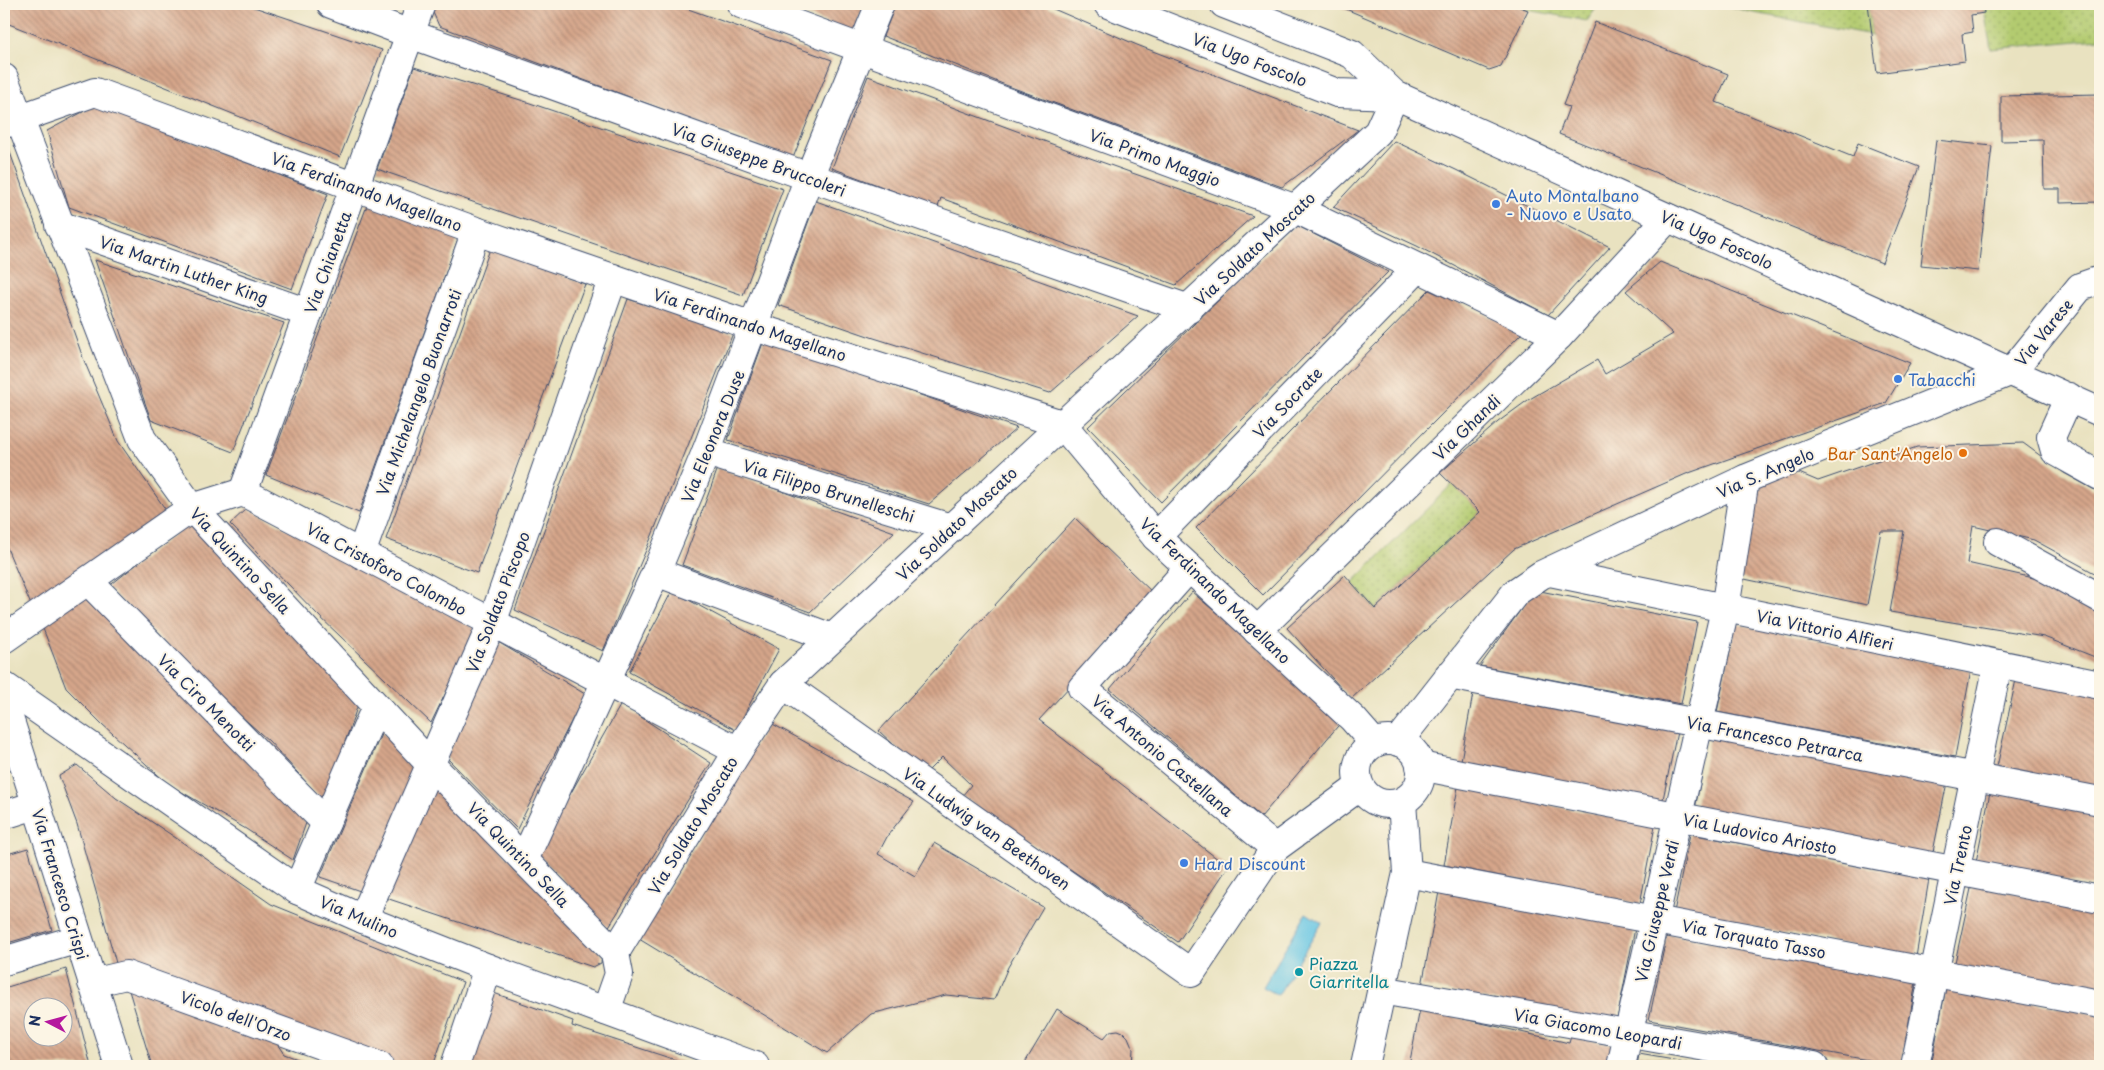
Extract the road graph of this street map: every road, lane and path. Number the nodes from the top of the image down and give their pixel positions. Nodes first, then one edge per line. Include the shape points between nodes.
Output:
1 (331, 4) edge
2 (420, 4) edge
3 (740, 4) edge
4 (880, 4) edge
5 (1108, 4) edge
6 (1224, 4) edge
7 (410, 34) junction
8 (862, 49) junction
9 (4, 78) edge
10 (1395, 95) junction
11 (12, 122) edge
12 (810, 177) junction
13 (354, 185) junction
14 (1296, 209) junction
15 (1668, 218) junction
16 (59, 225) junction
17 (476, 230) junction
18 (1418, 268) junction
19 (613, 278) junction
20 (2100, 280) edge
21 (1189, 309) junction
22 (308, 313) junction
23 (755, 327) junction
24 (1559, 336) junction
25 (2012, 370) junction
26 (2069, 398) junction
27 (2100, 412) edge
28 (1062, 424) junction
29 (706, 452) junction
30 (2100, 476) edge
31 (1745, 479) junction
32 (244, 492) junction
33 (192, 508) junction
34 (951, 528) junction
35 (1156, 537) junction
36 (1998, 542) dead end
37 (361, 554) junction
38 (1189, 568) junction
39 (656, 572) junction
40 (1550, 572) junction
41 (88, 581) junction
42 (2100, 598) edge
43 (1725, 609) junction
44 (492, 623) junction
45 (1257, 631) junction
46 (832, 638) junction
47 (4, 639) edge
48 (1998, 664) junction
49 (1449, 675) junction
50 (607, 682) junction
51 (783, 684) junction
52 (2100, 685) edge
53 (4, 686) edge
54 (4, 702) edge
55 (376, 706) junction
56 (1698, 723) junction
57 (1386, 742) junction
58 (738, 751) junction
59 (430, 764) junction
60 (1420, 766) junction
61 (1975, 776) junction
62 (1359, 787) junction
63 (2100, 801) edge
64 (1402, 802) junction
65 (36, 805) junction
66 (4, 815) edge
67 (1678, 816) junction
68 (326, 823) junction
69 (1275, 848) junction
70 (524, 860) junction
71 (1956, 871) junction
72 (1407, 873) junction
73 (297, 890) junction
74 (2100, 899) edge
75 (363, 918) junction
76 (1654, 919) junction
77 (78, 938) junction
78 (615, 953) junction
79 (4, 961) edge
80 (488, 968) junction
81 (1934, 972) junction
82 (92, 983) junction
83 (1381, 990) junction
84 (2100, 1004) edge
85 (606, 1012) junction
86 (1629, 1034) junction
87 (118, 1066) edge
88 (379, 1066) edge
89 (455, 1066) edge
90 (755, 1066) edge
91 (1365, 1066) edge
92 (1621, 1066) edge
93 (1814, 1066) edge
94 (1915, 1066) edge

1 - 7 street, Via Giuseppe Bruccoleri
2 - 7 street, Via Chianetta
3 - 8 street, Via Primo Maggio
4 - 8 street, Via Eleonora Duse
5 - 10 street, Via Ugo Foscolo via 1338,94
6 - 10 street, Via Ugo Foscolo via 1352,54
7 - 12 street, Via Giuseppe Bruccoleri
7 - 13 street, Via Chianetta
8 - 12 street, Via Eleonora Duse
8 - 14 street, Via Primo Maggio
9 - 11 street, Via Quintino Sella
10 - 14 street, Via Soldato Moscato via 1378,132
10 - 15 street, Via Ugo Foscolo
11 - 13 street, Via Ferdinando Magellano via 95,92
11 - 16 street, Via Quintino Sella
12 - 21 street, Via Giuseppe Bruccoleri
12 - 23 street, Via Eleonora Duse
13 - 17 street, Via Ferdinando Magellano
13 - 22 street, Via Chianetta
14 - 18 street, Via Primo Maggio
14 - 21 street, Via Soldato Moscato
15 - 24 street, Via Ghandi
15 - 25 street, Via Ugo Foscolo
16 - 22 street, Via Martin Luther King
16 - 33 street, Via Quintino Sella via 142,439
17 - 19 street, Via Ferdinando Magellano
17 - 37 street, Via Michelangelo Buonarroti
18 - 24 street, Via Primo Maggio
18 - 35 street, Via Socrate
19 - 23 street, Via Ferdinando Magellano
19 - 44 street, Via Soldato Piscopo
20 - 25 street, Via Varese via 2080,287
21 - 28 street, Via Soldato Moscato
22 - 32 street, Via Chianetta
23 - 28 street, Via Ferdinando Magellano
23 - 29 street, Via Eleonora Duse
24 - 45 street, Via Ghandi
25 - 26 street, Via Ugo Foscolo
25 - 31 street, Via S. Angelo
26 - 27 street, Via Ugo Foscolo
26 - 30 street via 2050,437 2055,451
28 - 34 street, Via Soldato Moscato
28 - 35 street, Via Ferdinando Magellano
29 - 34 street, Via Filippo Brunelleschi
29 - 39 street, Via Eleonora Duse
31 - 40 street, Via S. Angelo
31 - 43 street, Via Giuseppe Verdi
32 - 33 street
32 - 37 street, Via Cristoforo Colombo
33 - 41 street
33 - 55 street, Via Quintino Sella
34 - 46 street, Via Soldato Moscato
35 - 38 street, Via Ferdinando Magellano
36 - 42 street
37 - 44 street, Via Cristoforo Colombo
38 - 45 street, Via Ferdinando Magellano
38 - 69 street, Via Antonio Castellana via 1082,688
39 - 46 street
39 - 50 street, Via Eleonora Duse
40 - 43 street, Via Vittorio Alfieri
40 - 49 street, Via S. Angelo via 1516,592
41 - 47 street
41 - 68 street, Via Ciro Menotti
43 - 48 street, Via Vittorio Alfieri
43 - 56 street, Via Giuseppe Verdi
44 - 50 street, Via Cristoforo Colombo
44 - 59 street, Via Soldato Piscopo
45 - 57 street, Via Ferdinando Magellano via 1353,719
46 - 51 street, Via Soldato Moscato
48 - 52 street, Via Vittorio Alfieri
48 - 61 street, Via Trento
49 - 56 street, Via Francesco Petrarca
49 - 57 street, Via S. Angelo
50 - 58 street, Via Cristoforo Colombo
50 - 70 street, Via Eleonora Duse
51 - 58 street, Via Soldato Moscato
51 - 69 street, Via Ludwig van Beethoven via 1191,973
53 - 73 street, Via Mulino
54 - 65 street, Via Francesco Crispi
55 - 59 street, Via Quintino Sella
55 - 68 street
56 - 61 street, Via Francesco Petrarca
56 - 67 street, Via Giuseppe Verdi
57 - 60 street via 1409,747
57 - 62 street via 1361,754 1356,770
58 - 78 street, Via Soldato Moscato
59 - 70 street, Via Quintino Sella
59 - 75 street, Via Soldato Piscopo
60 - 64 street via 1420,781 1414,793
60 - 67 street, Via Ludovico Ariosto
61 - 63 street, Via Francesco Petrarca
61 - 71 street, Via Trento
62 - 64 street via 1370,800 1386,805
62 - 69 street
64 - 72 street
65 - 66 street
65 - 77 street, Via Francesco Crispi
67 - 71 street, Via Ludovico Ariosto
67 - 76 street, Via Giuseppe Verdi
68 - 73 street
70 - 78 street, Via Quintino Sella
71 - 74 street, Via Ludovico Ariosto
71 - 81 street, Via Trento
72 - 76 street, Via Torquato Tasso
72 - 83 street
73 - 75 street, Via Mulino
75 - 80 street, Via Mulino
76 - 81 street, Via Torquato Tasso
76 - 86 street, Via Giuseppe Verdi
77 - 79 street
77 - 82 street, Via Francesco Crispi
78 - 85 street via 619,974
80 - 85 street, Via Mulino
80 - 89 street
81 - 84 street, Via Torquato Tasso
81 - 94 street, Via Trento
82 - 87 street, Via Francesco Crispi
82 - 88 street, Vicolo dell'Orzo via 126,975
83 - 86 street, Via Giacomo Leopardi
83 - 91 street
85 - 90 street, Via Mulino
86 - 92 street, Via Giuseppe Verdi
86 - 93 street, Via Giacomo Leopardi

